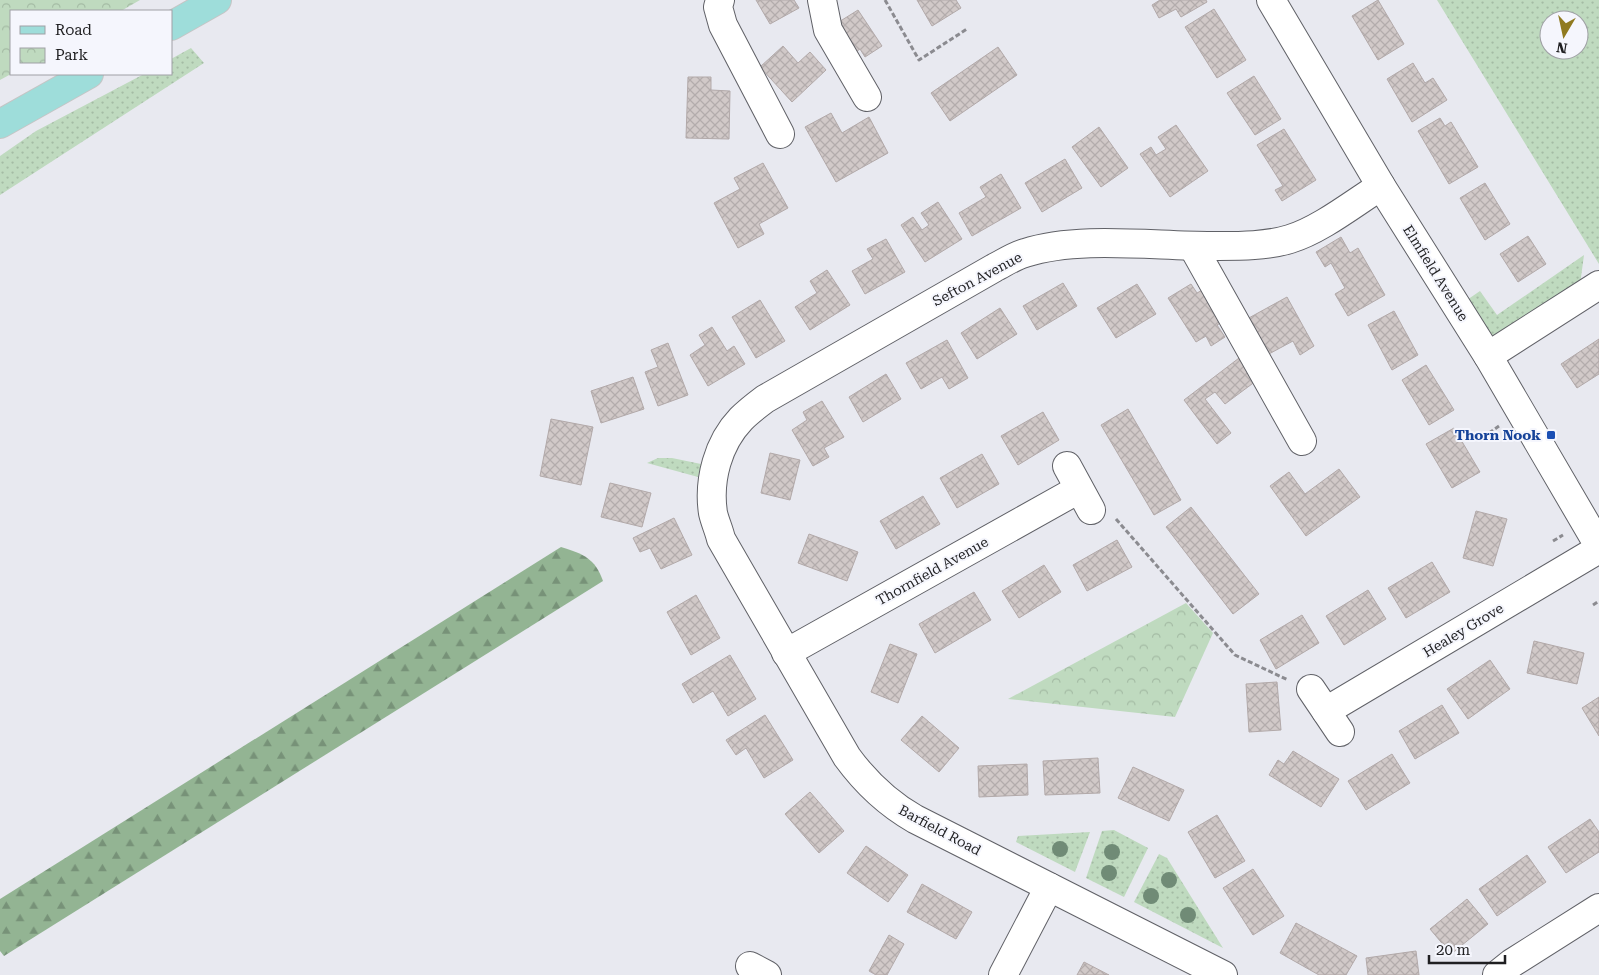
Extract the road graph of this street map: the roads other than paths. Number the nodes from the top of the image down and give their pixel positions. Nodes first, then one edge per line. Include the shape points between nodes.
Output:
1 (218, 0) edge
2 (720, 0) edge
3 (822, 0) edge
4 (1271, 0) edge
5 (172, 25) edge
6 (86, 75) edge
7 (867, 97) dead end
8 (0, 124) edge
9 (780, 134) dead end
10 (1382, 186) junction
11 (1193, 247) junction
12 (1594, 283) edge
13 (1488, 356) junction
14 (1302, 442) dead end
15 (714, 474) joint
16 (1079, 488) road end
17 (1599, 548) edge
18 (786, 653) junction
19 (1312, 689) road end
20 (1049, 887) junction
21 (1599, 908) edge
22 (1002, 975) edge
23 (1223, 975) edge
24 (1497, 975) edge

1 - 5 main road
2 - 9 street via 718,7 723,25
3 - 7 street via 828,30
4 - 10 street, Elmfield Avenue
6 - 8 main road
10 - 11 street, Sefton Avenue via 1313,229 1289,240
10 - 13 street, Elmfield Avenue
11 - 14 street
11 - 15 street, Sefton Avenue via 1096,244 1055,246 1023,253 765,399 732,431 723,445
12 - 13 street
13 - 17 street, Elmfield Avenue
15 - 18 street, Barfield Road via 714,515 721,539
16 - 18 street, Thornfield Avenue
17 - 19 street, Healey Grove via 1333,722
18 - 20 street, Barfield Road via 847,757 875,791 915,820
20 - 22 street
20 - 23 street, Barfield Road
21 - 24 street

